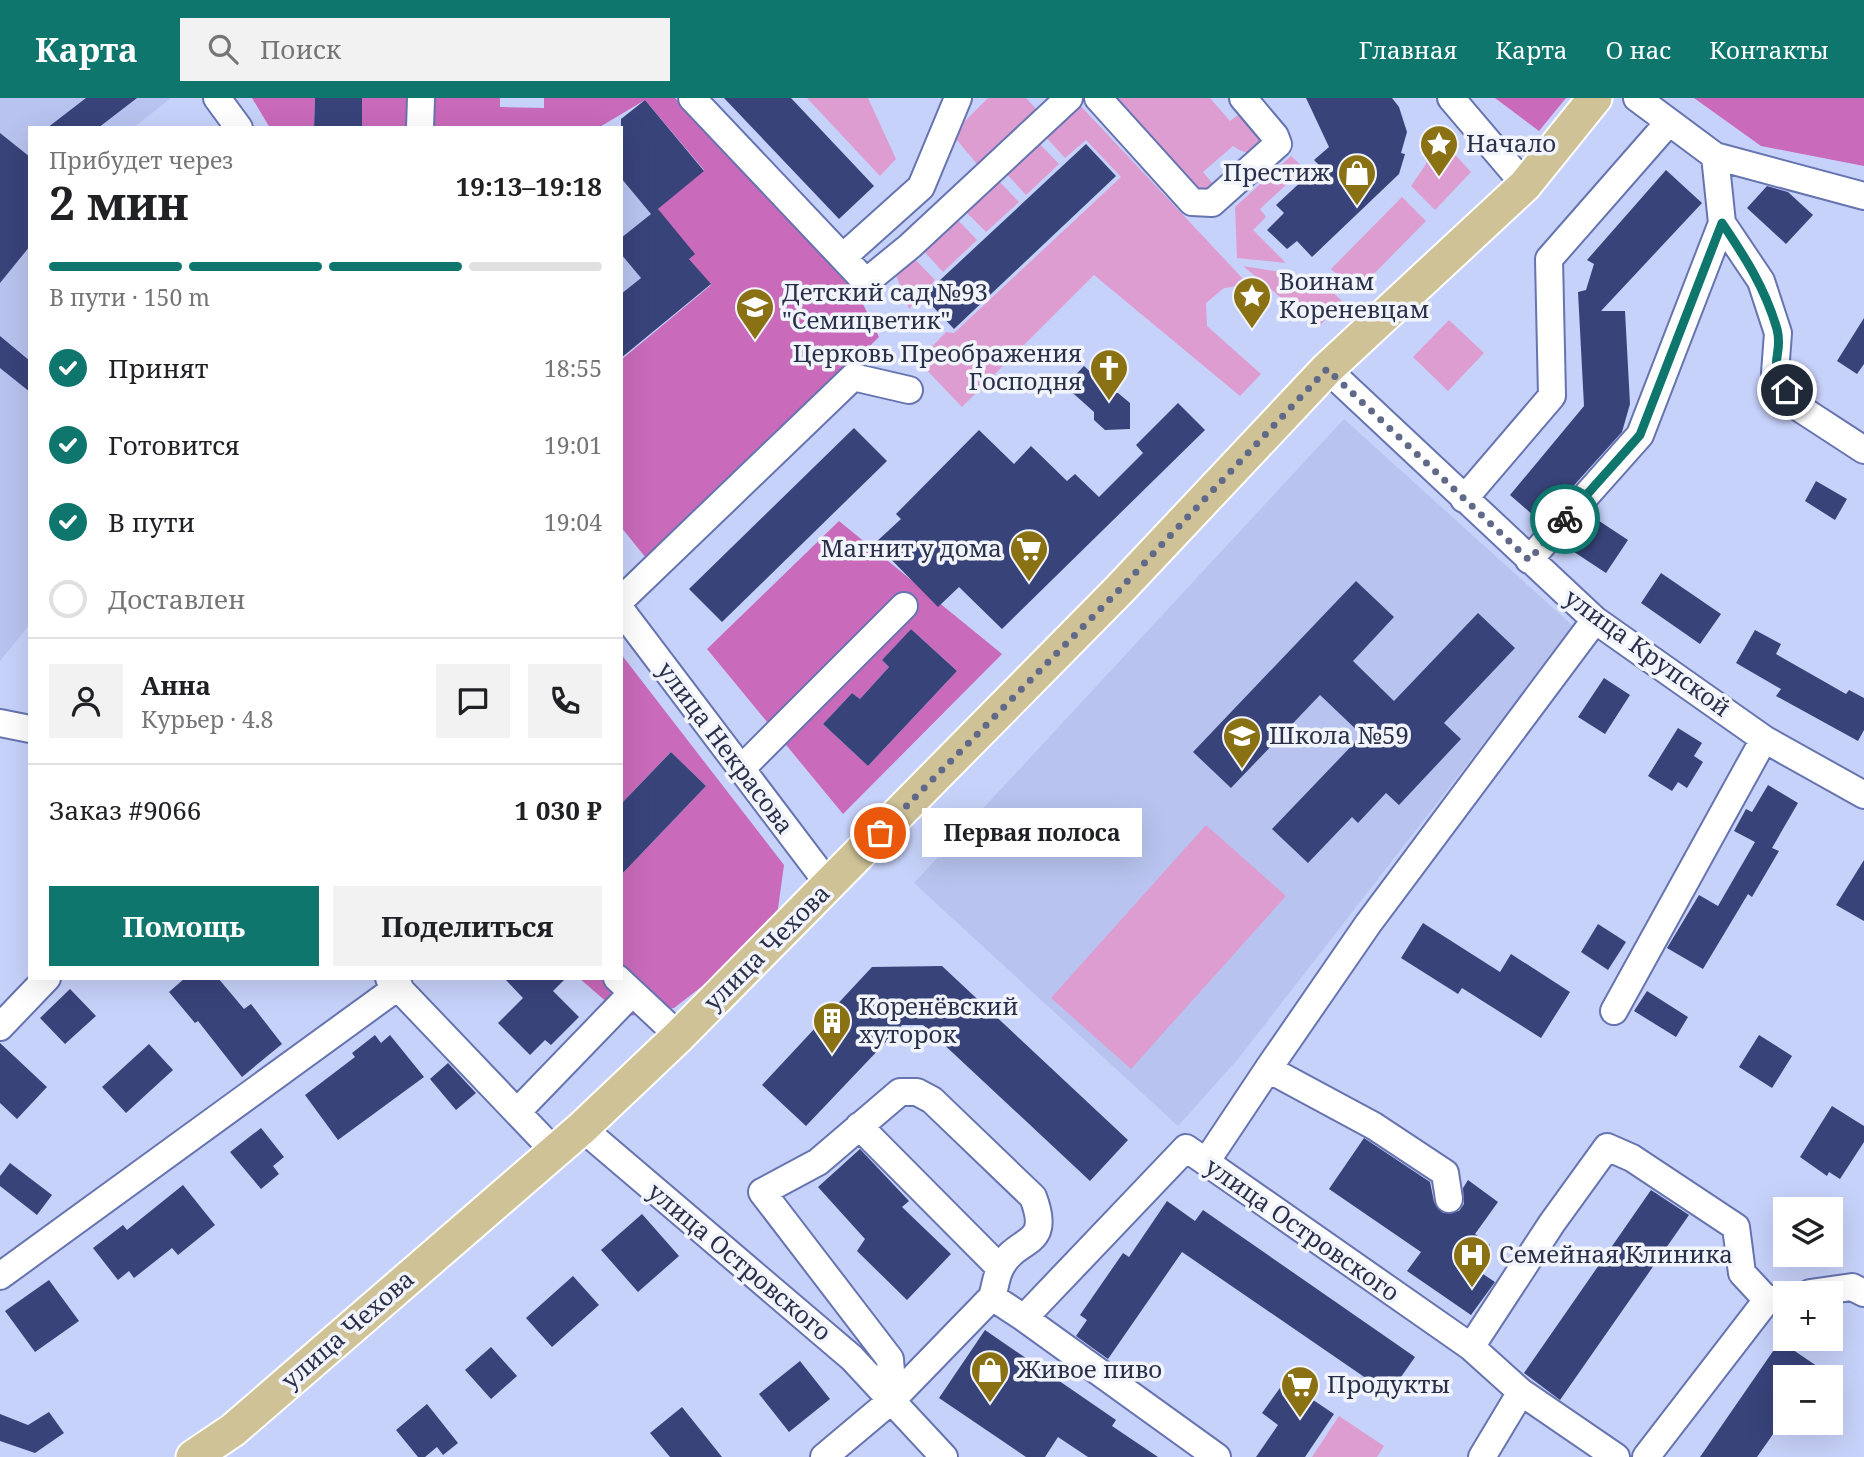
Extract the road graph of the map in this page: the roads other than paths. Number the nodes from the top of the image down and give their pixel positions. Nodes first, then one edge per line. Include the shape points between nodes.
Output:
1 (217, 98) edge
2 (421, 98) edge
3 (692, 98) edge
4 (958, 98) edge
5 (1069, 98) edge
6 (1098, 98) edge
7 (1243, 98) edge
8 (1451, 98) edge
9 (1595, 98) edge
10 (1637, 98) edge
11 (1668, 122) junction
12 (238, 126) edge
13 (420, 126) edge
14 (1715, 156) junction
15 (1525, 185) junction
16 (1864, 196) edge
17 (1722, 223) junction
18 (843, 257) junction
19 (1327, 369) junction
20 (909, 390) dead end
21 (1864, 450) edge
22 (1464, 499) junction
23 (1529, 560) junction
24 (623, 598) edge
25 (904, 606) dead end
26 (623, 613) edge
27 (1595, 620) junction
28 (0, 723) edge
29 (28, 729) edge
30 (1765, 739) junction
31 (741, 769) junction
32 (1864, 795) edge
33 (830, 886) junction
34 (45, 980) edge
35 (394, 982) edge
36 (625, 986) edge
37 (1614, 1011) dead end
38 (0, 1027) edge
39 (679, 1036) junction
40 (1268, 1069) junction
41 (519, 1111) junction
42 (859, 1126) junction
43 (582, 1128) junction
44 (555, 1152) junction
45 (1206, 1163) junction
46 (1449, 1199) dead end
47 (1000, 1268) junction
48 (0, 1276) edge
49 (1843, 1288) edge
50 (1864, 1293) edge
51 (1773, 1296) edge
52 (992, 1297) junction
53 (1773, 1302) edge
54 (1024, 1318) junction
55 (1471, 1348) junction
56 (1521, 1392) junction
57 (893, 1399) junction
58 (193, 1457) edge
59 (824, 1457) edge
60 (944, 1457) edge
61 (1217, 1457) edge
62 (1482, 1457) edge
63 (1616, 1457) edge
64 (1646, 1457) edge

1 - 12 street
2 - 13 street
3 - 18 street
4 - 18 street via 921,187
5 - 18 street via 866,282
6 - 7 street via 1192,202 1212,203 1278,144
8 - 15 street
9 - 15 main road, улица Чехова
10 - 11 street
11 - 14 street
11 - 22 street via 1549,259 1552,396
14 - 16 street
14 - 17 street
15 - 19 main road, улица Чехова
17 - 21 street via 1760,281 1778,332 1775,373 1798,407
17 - 23 street via 1640,435
19 - 22 street, улица Крупской
19 - 33 main road, улица Чехова
20 - 24 street via 853,377
22 - 23 street, улица Крупской
23 - 27 street, улица Крупской
25 - 31 street
26 - 31 street, улица Некрасова
27 - 30 street, улица Крупской
27 - 40 street via 1368,925
28 - 29 street
30 - 32 street, улица Крупской
30 - 37 street
31 - 33 street, улица Некрасова
33 - 39 main road, улица Чехова
34 - 38 street
35 - 41 street
35 - 48 street
36 - 39 street
36 - 41 street
39 - 43 main road, улица Чехова
40 - 45 street
40 - 46 street via 1374,1126 1445,1173
41 - 44 street
42 - 47 street
42 - 47 street via 900,1092 917,1092 932,1100 1034,1197 1041,1217 1039,1231
42 - 57 street via 818,1162 762,1192 890,1359
43 - 44 main road, улица Чехова
43 - 57 street, улица Островского via 852,1358
44 - 58 main road, улица Чехова via 233,1430
45 - 54 street, улица Островского via 1186,1148
45 - 55 street, улица Островского
47 - 52 street
49 - 50 street
51 - 55 street via 1742,1273 1736,1227 1632,1158 1607,1147
52 - 54 street
52 - 57 street
53 - 64 street
54 - 61 street
55 - 56 street, улица Островского
56 - 62 street
56 - 63 street, улица Островского
57 - 59 street
57 - 60 street, улица Островского

